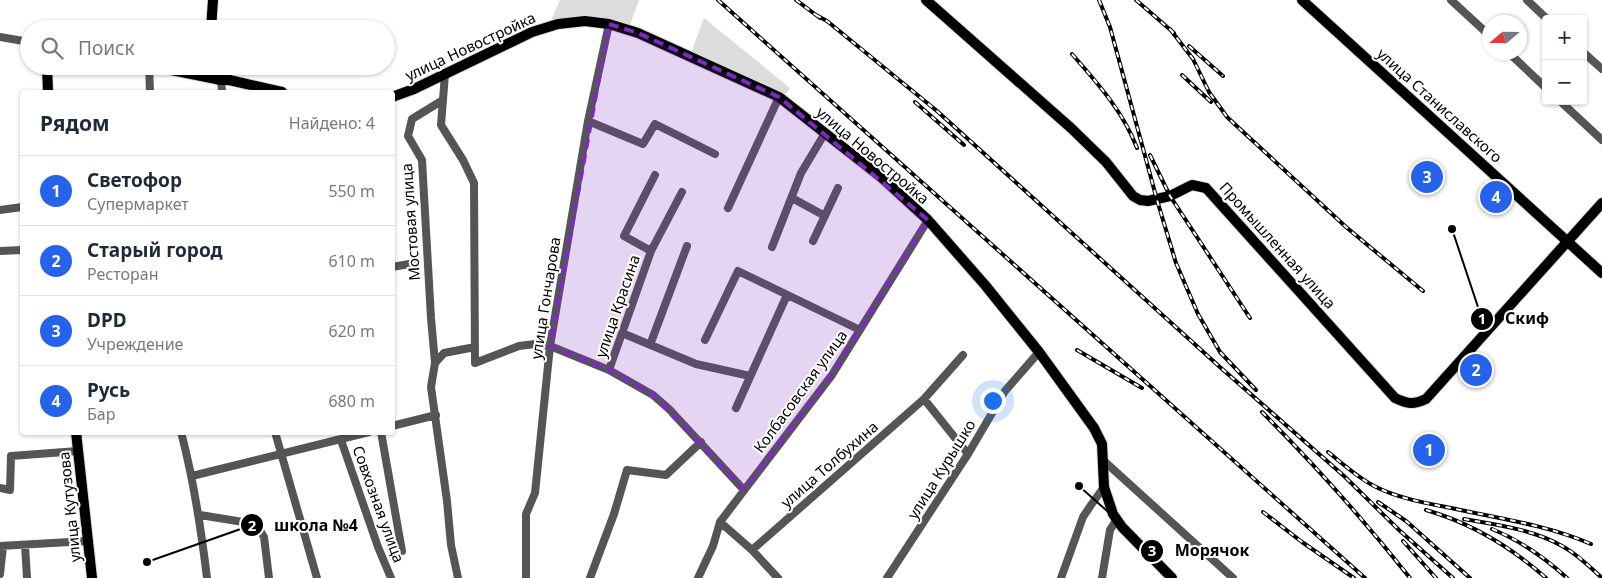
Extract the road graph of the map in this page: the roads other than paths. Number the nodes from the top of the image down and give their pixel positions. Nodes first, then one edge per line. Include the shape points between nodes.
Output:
1 (213, 0) edge
2 (926, 0) edge
3 (1302, 0) edge
4 (1451, 0) edge
5 (1527, 0) edge
6 (1543, 15) edge
7 (211, 20) edge
8 (609, 24) junction
9 (1482, 29) edge
10 (0, 37) edge
11 (20, 40) edge
12 (1587, 56) edge
13 (1516, 60) edge
14 (1602, 69) edge
15 (445, 74) junction
16 (47, 75) edge
17 (150, 75) edge
18 (206, 75) edge
19 (223, 75) edge
20 (225, 80) junction
21 (1542, 84) edge
22 (48, 90) edge
23 (150, 90) edge
24 (222, 90) edge
25 (272, 90) edge
26 (395, 96) edge
27 (779, 97) junction
28 (444, 100) junction
29 (1564, 105) edge
30 (588, 121) junction
31 (825, 133) junction
32 (1602, 140) edge
33 (715, 154) dead end
34 (655, 175) dead end
35 (838, 188) dead end
36 (682, 192) dead end
37 (792, 198) junction
38 (1602, 203) edge
39 (20, 207) edge
40 (728, 208) dead end
41 (0, 210) edge
42 (825, 216) junction
43 (928, 220) junction
44 (813, 241) dead end
45 (1567, 242) junction
46 (687, 246) dead end
47 (772, 247) dead end
48 (20, 250) edge
49 (651, 250) junction
50 (0, 251) edge
51 (415, 263) dead end
52 (395, 266) edge
53 (1602, 273) edge
54 (787, 295) junction
55 (860, 330) junction
56 (622, 333) junction
57 (705, 340) dead end
58 (650, 345) junction
59 (550, 346) junction
60 (475, 347) junction
61 (1039, 352) junction
62 (963, 356) dead end
63 (435, 364) junction
64 (609, 370) junction
65 (750, 376) junction
66 (924, 399) junction
67 (736, 408) dead end
68 (436, 415) junction
69 (395, 425) edge
70 (76, 435) edge
71 (182, 435) edge
72 (276, 435) edge
73 (358, 435) edge
74 (382, 435) edge
75 (341, 440) junction
76 (702, 442) junction
77 (78, 451) junction
78 (968, 454) junction
79 (282, 455) junction
80 (1104, 461) junction
81 (192, 476) junction
82 (0, 488) edge
83 (1104, 488) junction
84 (744, 490) junction
85 (200, 515) junction
86 (1117, 519) junction
87 (720, 522) junction
88 (87, 541) junction
89 (24, 545) junction
90 (2, 546) edge
91 (752, 550) junction
92 (402, 551) dead end
93 (0, 574) edge
94 (27, 578) edge
95 (92, 578) edge
96 (207, 578) edge
97 (270, 578) edge
98 (317, 578) edge
99 (392, 578) edge
100 (458, 578) edge
101 (526, 578) edge
102 (590, 578) edge
103 (698, 578) edge
104 (778, 578) edge
105 (887, 578) edge
106 (1060, 578) edge
107 (1102, 578) edge
108 (1172, 578) edge
109 (1233, 578) edge

1 - 7 main road
2 - 45 main road, Промышленная улица via 1078,135 1106,162 1133,196 1148,201 1170,196 1192,185 1206,188 1395,398 1407,404 1426,399
3 - 45 main road, улица Станиславского
4 - 9 street
5 - 6 street
8 - 15 main road, улица Новостройка via 585,21 558,24 532,32
8 - 27 main road, улица Новостройка via 638,33
8 - 30 street, улица Гончарова
10 - 11 street
12 - 14 street
13 - 21 street
15 - 26 main road, улица Новостройка
15 - 28 street
16 - 22 main road
17 - 23 street
18 - 20 main road
19 - 20 main road
20 - 24 street
20 - 25 main road
27 - 31 main road, улица Новостройка
27 - 40 street
28 - 60 street via 441,125 474,183
28 - 63 street, Мостовая улица via 412,119 408,136 422,160
29 - 32 street
30 - 33 street via 643,144 655,124
30 - 59 street, улица Гончарова
31 - 37 street via 801,173
31 - 43 main road, улица Новостройка
34 - 49 street, улица Красина via 624,236
35 - 42 street
36 - 49 street, улица Красина
37 - 42 street
37 - 47 street
38 - 45 main road
39 - 41 street
42 - 44 street
43 - 55 street, Колбасовская улица
43 - 61 main road, улица Новостройка
45 - 53 main road, улица Станиславского
46 - 58 street
48 - 50 street
49 - 56 street, улица Красина
51 - 52 street
54 - 55 street
54 - 57 street via 738,272
54 - 65 street
55 - 84 street, Колбасовская улица via 832,375
56 - 58 street
56 - 64 street, улица Красина
58 - 65 street via 696,364
59 - 60 street via 519,346 475,363
59 - 64 street
59 - 101 street, улица Гончарова via 535,493 526,514
60 - 63 street via 444,353
61 - 78 street, улица Курышко via 1006,391
61 - 80 main road, улица Новостройка via 1094,428 1102,444
62 - 66 street, улица Толбухина
63 - 68 street, Мостовая улица via 431,386
64 - 76 street via 670,409
65 - 67 street
66 - 78 street
66 - 91 street, улица Толбухина
68 - 69 street
68 - 100 street, Мостовая улица via 451,545
70 - 77 main road, улица Кутузова
71 - 81 street
72 - 79 street
73 - 75 street
74 - 92 street
75 - 79 street
75 - 99 street, Совхозная улица
76 - 84 street
76 - 102 street via 666,476 627,470
77 - 82 street via 11,456 10,490
77 - 88 main road, улица Кутузова
78 - 105 street, улица Курышко
79 - 81 street
79 - 98 street
80 - 83 main road, улица Новостройка
80 - 109 street
81 - 85 street
83 - 86 main road, улица Новостройка
83 - 106 street via 1084,518
84 - 87 street, Колбасовская улица
85 - 96 street
85 - 97 street via 256,524 264,537
86 - 107 street via 1110,530
86 - 108 main road, улица Новостройка
87 - 91 street
87 - 103 street, Колбасовская улица
88 - 89 street
88 - 95 main road, улица Кутузова
89 - 90 street
89 - 94 street
90 - 93 street
91 - 104 street

